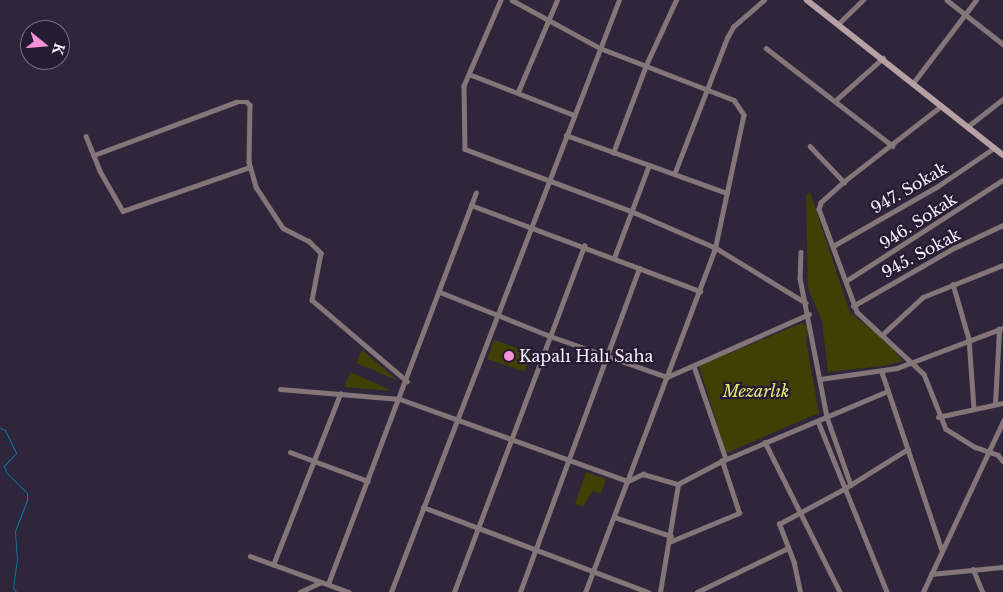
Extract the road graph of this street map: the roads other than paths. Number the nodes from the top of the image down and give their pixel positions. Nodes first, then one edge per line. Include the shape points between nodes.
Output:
1 (501, 0) edge
2 (512, 0) edge
3 (557, 0) edge
4 (619, 0) edge
5 (676, 0) edge
6 (764, 0) edge
7 (807, 0) edge
8 (862, 0) edge
9 (947, 0) edge
10 (976, 0) edge
11 (966, 15) junction
12 (548, 20) junction
13 (838, 24) junction
14 (1003, 44) edge
15 (600, 48) junction
16 (766, 48) dead end
17 (883, 58) junction
18 (646, 65) junction
19 (469, 74) junction
20 (913, 82) junction
21 (706, 88) junction
22 (518, 92) junction
23 (1003, 99) edge
24 (836, 100) junction
25 (942, 106) junction
26 (574, 115) junction
27 (966, 127) junction
28 (566, 135) junction
29 (86, 136) dead end
30 (810, 146) dead end
31 (893, 146) junction
32 (994, 148) junction
33 (613, 153) junction
34 (94, 155) junction
35 (1003, 155) edge
36 (649, 165) junction
37 (250, 167) junction
38 (675, 172) dead end
39 (548, 180) junction
40 (1003, 180) edge
41 (844, 182) junction
42 (476, 193) dead end
43 (727, 193) junction
44 (471, 205) junction
45 (631, 211) junction
46 (1003, 224) edge
47 (530, 226) junction
48 (584, 246) junction
49 (833, 246) junction
50 (716, 248) junction
51 (801, 252) dead end
52 (614, 258) junction
53 (1003, 265) edge
54 (639, 268) junction
55 (846, 281) junction
56 (953, 284) junction
57 (700, 291) junction
58 (440, 292) junction
59 (806, 303) junction
60 (853, 306) junction
61 (496, 314) junction
62 (809, 314) junction
63 (1001, 328) edge
64 (883, 334) junction
65 (550, 336) junction
66 (969, 339) junction
67 (606, 356) junction
68 (912, 363) junction
69 (694, 366) junction
70 (882, 372) junction
71 (667, 377) junction
72 (820, 379) junction
73 (407, 381) junction
74 (280, 388) dead end
75 (888, 391) junction
76 (340, 394) junction
77 (400, 399) junction
78 (1003, 403) edge
79 (994, 404) junction
80 (974, 408) junction
81 (938, 417) junction
82 (827, 418) junction
83 (457, 420) junction
84 (818, 421) junction
85 (1003, 421) edge
86 (511, 439) junction
87 (765, 442) junction
88 (908, 449) junction
89 (290, 452) dead end
90 (988, 452) junction
91 (724, 460) junction
92 (314, 461) junction
93 (567, 461) junction
94 (1003, 461) edge
95 (368, 480) junction
96 (628, 481) junction
97 (678, 484) junction
98 (851, 485) junction
99 (844, 489) junction
100 (423, 507) junction
101 (799, 511) junction
102 (614, 517) junction
103 (478, 527) junction
104 (671, 536) junction
105 (670, 542) junction
106 (786, 549) junction
107 (534, 550) junction
108 (942, 550) junction
109 (250, 556) dead end
110 (274, 564) junction
111 (1003, 567) edge
112 (973, 570) junction
113 (593, 571) junction
114 (931, 574) junction
115 (321, 582) junction
116 (328, 584) junction
117 (300, 592) edge
118 (349, 592) edge
119 (391, 592) edge
120 (454, 592) edge
121 (520, 592) edge
122 (586, 592) edge
123 (648, 592) edge
124 (660, 592) edge
125 (697, 592) edge
126 (800, 592) edge
127 (840, 592) edge
128 (887, 592) edge
129 (922, 592) edge
130 (983, 592) edge

1 - 19 street
2 - 12 street
3 - 12 street
4 - 15 street
5 - 18 street
6 - 21 street via 733,27
7 - 13 street
8 - 13 street
9 - 11 street
10 - 11 street
11 - 14 street
11 - 20 street
12 - 15 street
12 - 22 street
13 - 17 street
15 - 18 street
15 - 26 street
16 - 24 street
17 - 20 street
17 - 24 street
18 - 21 street
18 - 33 street
19 - 22 street
19 - 39 street via 464,86 465,149
20 - 25 street
21 - 38 street
21 - 43 street via 734,100 744,115
22 - 26 street
23 - 27 street
24 - 31 street
25 - 27 street
25 - 31 street
26 - 28 street
27 - 32 street
28 - 33 street
28 - 39 street
29 - 34 street
30 - 41 street
31 - 41 street
32 - 35 street
32 - 49 street, 947. Sokak via 938,186
33 - 36 street
34 - 37 street via 120,210 125,212
34 - 37 street via 244,101 250,105
36 - 43 street
36 - 45 street
37 - 73 street via 256,187 283,228 309,241 322,252 312,300
39 - 45 street
39 - 47 street
40 - 55 street, 946. Sokak
41 - 49 street via 819,206
42 - 44 street
43 - 50 street
44 - 47 street
44 - 58 street
45 - 50 street
45 - 52 street
46 - 60 street, 945. Sokak
47 - 48 street
47 - 61 street
48 - 52 street
48 - 65 street
49 - 55 street
50 - 57 street
50 - 59 street
51 - 59 street via 800,278
52 - 54 street
53 - 56 street
54 - 57 street
54 - 67 street
55 - 60 street
56 - 64 street via 923,297
56 - 66 street
57 - 71 street
58 - 61 street
58 - 73 street
59 - 62 street
60 - 64 street via 868,324
61 - 65 street
61 - 83 street
62 - 69 street
62 - 72 street
63 - 66 street
63 - 79 street
64 - 68 street
65 - 67 street
65 - 86 street
66 - 68 street
66 - 80 street
67 - 71 street
67 - 93 street
68 - 70 street
68 - 81 street via 930,383
69 - 71 street
69 - 91 street
70 - 72 street
70 - 75 street
71 - 96 street
72 - 82 street
73 - 77 street
74 - 76 street
75 - 82 street
75 - 88 street
76 - 77 street
76 - 92 street
77 - 83 street
77 - 95 street
78 - 79 street
79 - 80 street
80 - 81 street
81 - 90 street via 955,437
82 - 84 street
82 - 98 street
83 - 86 street
83 - 100 street
84 - 87 street
84 - 99 street
85 - 90 street
86 - 93 street
86 - 103 street
87 - 91 street
87 - 101 street
88 - 98 street
88 - 108 street
89 - 92 street
90 - 94 street via 998,455
90 - 108 street
91 - 97 street
91 - 105 street via 739,513
92 - 95 street
92 - 110 street
93 - 96 street
93 - 107 street
95 - 116 street
96 - 97 street via 643,474
96 - 102 street
97 - 104 street
98 - 99 street
99 - 101 street
99 - 128 street
100 - 103 street
100 - 119 street
101 - 106 street via 779,524
101 - 127 street
102 - 104 street
102 - 113 street
103 - 107 street
103 - 120 street
104 - 105 street
105 - 124 street
106 - 125 street
106 - 126 street via 794,563
107 - 113 street
107 - 121 street
108 - 114 street
109 - 110 street
110 - 115 street
111 - 112 street
112 - 114 street
112 - 130 street
113 - 122 street
113 - 123 street
114 - 129 street
115 - 116 street
115 - 117 street
116 - 118 street

